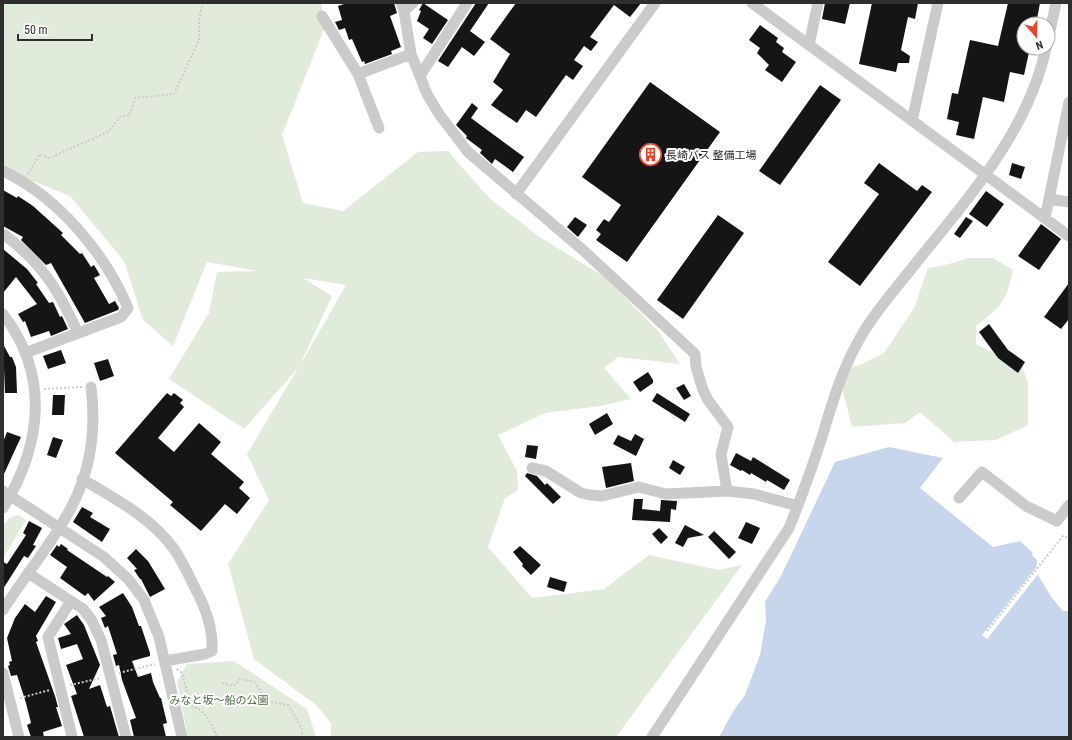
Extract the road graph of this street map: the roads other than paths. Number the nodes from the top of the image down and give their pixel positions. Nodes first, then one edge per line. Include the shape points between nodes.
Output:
1 (413, 3) edge
2 (467, 3) edge
3 (655, 3) edge
4 (752, 3) edge
5 (818, 3) edge
6 (938, 3) edge
7 (1056, 3) edge
8 (403, 7) edge
9 (322, 16) dead end
10 (1053, 16) edge
11 (809, 45) junction
12 (411, 54) junction
13 (1044, 56) edge
14 (358, 74) junction
15 (420, 76) junction
16 (1069, 102) edge
17 (912, 121) junction
18 (379, 128) dead end
19 (3, 171) edge
20 (985, 175) junction
21 (516, 194) junction
22 (1049, 199) junction
23 (1069, 202) edge
24 (1045, 218) junction
25 (3, 234) edge
26 (1069, 236) edge
27 (3, 314) edge
28 (78, 333) junction
29 (25, 353) junction
30 (91, 387) road end
31 (532, 468) dead end
32 (82, 479) junction
33 (727, 491) junction
34 (7, 493) edge
35 (959, 498) dead end
36 (1069, 505) edge
37 (798, 506) junction
38 (3, 508) edge
39 (59, 527) junction
40 (28, 573) junction
41 (71, 601) junction
42 (3, 610) edge
43 (165, 661) junction
44 (3, 673) edge
45 (19, 737) edge
46 (72, 737) edge
47 (126, 737) edge
48 (182, 737) edge
49 (652, 737) edge

1 - 8 street
2 - 15 street
3 - 21 street
4 - 11 street
5 - 11 street
6 - 17 street
7 - 10 street
8 - 12 street
9 - 14 street
11 - 17 street
12 - 14 street
12 - 15 street
13 - 20 street via 1039,78 1025,113
14 - 18 street
15 - 21 street via 434,108 468,152
16 - 22 street
17 - 20 street
19 - 28 street via 58,210 95,249 120,290 128,308 121,317
20 - 24 street
20 - 37 street via 891,293 851,353 830,406
21 - 33 street via 584,251 695,354 703,390 728,427 721,454
22 - 23 street
22 - 24 street
24 - 26 street
25 - 28 street via 28,253 41,268 65,304
27 - 29 street
28 - 29 street
29 - 34 street via 34,390 34,429 28,458
30 - 32 street via 92,439
31 - 33 street via 546,471 581,493 590,495 602,496 639,488 666,494
32 - 39 street via 72,505
32 - 43 street via 132,509 155,529 173,548 202,601 213,639 212,651
33 - 37 street via 754,494
34 - 38 street
34 - 39 street
35 - 36 street via 982,472 1026,506 1058,520
37 - 49 street via 789,528
39 - 40 street
39 - 43 street via 104,557 129,580 144,600 159,637
40 - 41 street
40 - 42 street
41 - 46 street via 48,637
41 - 47 street via 83,609 97,630
43 - 48 street
44 - 45 street

